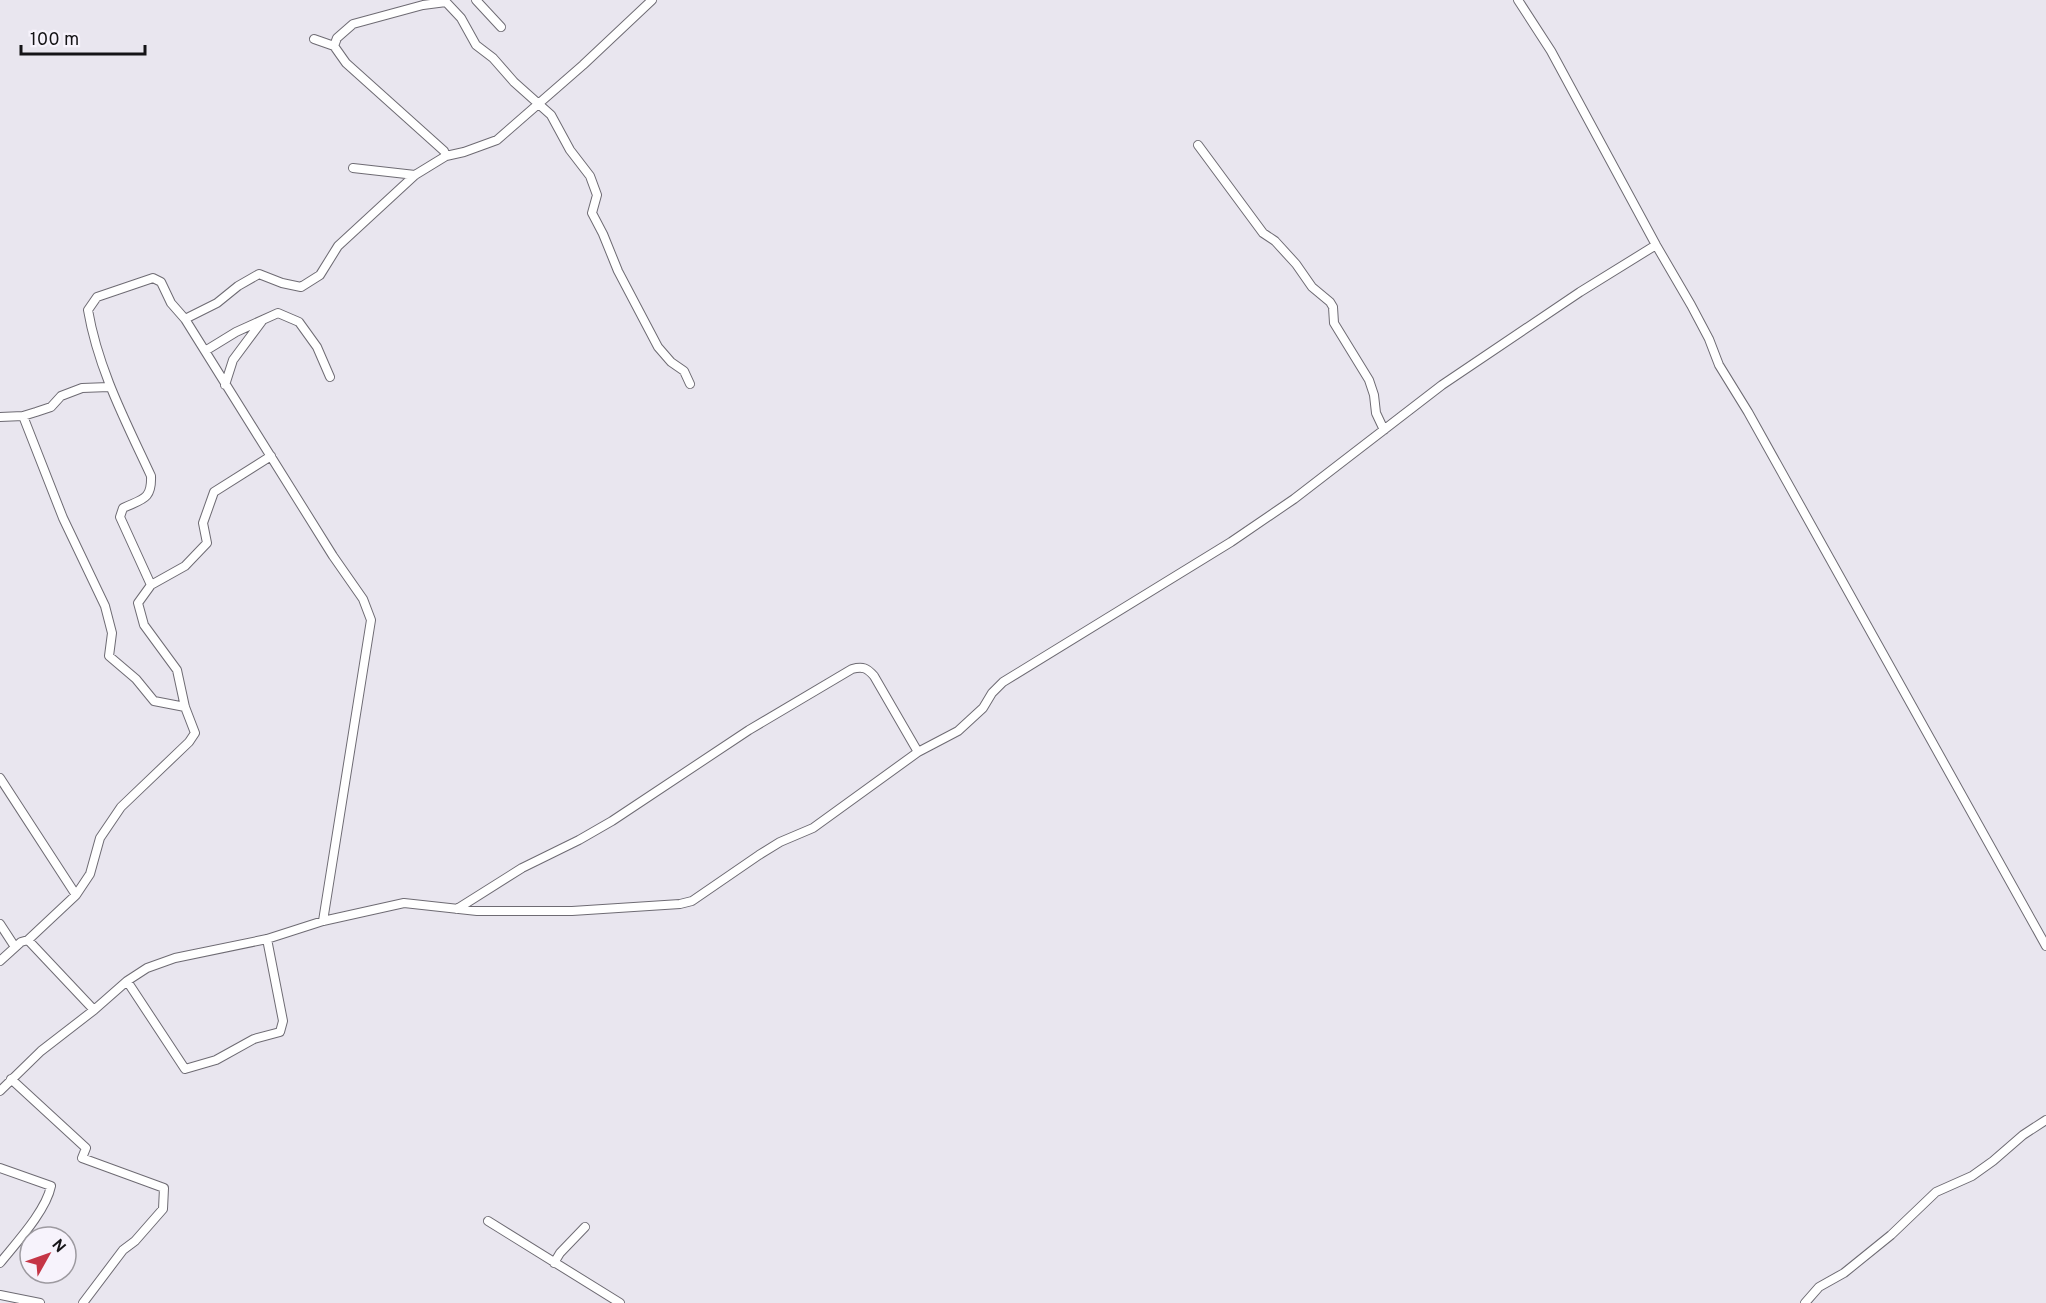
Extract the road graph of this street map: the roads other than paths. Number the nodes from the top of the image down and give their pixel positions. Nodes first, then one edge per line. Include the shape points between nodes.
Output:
1 (476, 0) edge
2 (652, 0) edge
3 (1518, 0) edge
4 (445, 1) edge
5 (501, 27) dead end
6 (314, 39) dead end
7 (334, 46) junction
8 (539, 104) junction
9 (1197, 145) dead end
10 (446, 156) junction
11 (353, 168) dead end
12 (414, 175) junction
13 (1656, 245) junction
14 (185, 319) junction
15 (263, 319) junction
16 (205, 351) junction
17 (330, 377) dead end
18 (690, 384) dead end
19 (225, 385) junction
20 (109, 387) junction
21 (23, 416) junction
22 (0, 417) edge
23 (1384, 430) junction
24 (271, 456) junction
25 (151, 585) junction
26 (185, 707) junction
27 (918, 752) junction
28 (0, 778) edge
29 (75, 895) junction
30 (457, 909) junction
31 (323, 921) junction
32 (0, 924) edge
33 (267, 939) junction
34 (28, 940) junction
35 (2046, 946) edge
36 (15, 947) junction
37 (0, 961) edge
38 (127, 981) junction
39 (94, 1010) junction
40 (11, 1079) junction
41 (0, 1091) edge
42 (2046, 1120) edge
43 (0, 1168) edge
44 (488, 1221) dead end
45 (585, 1227) dead end
46 (0, 1263) edge
47 (554, 1263) junction
48 (0, 1295) edge
49 (13, 1301) edge
50 (40, 1303) edge
51 (83, 1303) edge
52 (620, 1303) edge
53 (1805, 1303) edge

1 - 5 street
2 - 8 street
3 - 13 street via 1551,51
4 - 7 street via 353,24
4 - 8 street via 461,18 476,45
6 - 7 street
7 - 10 street via 346,63 444,150
8 - 10 street via 497,140
8 - 18 street via 551,115 590,176 597,195 592,213 618,271 658,347 684,371
9 - 23 street via 1263,232 1330,302 1334,324 1369,380
10 - 12 street
11 - 12 street
12 - 14 street via 338,246 320,275 301,287 259,274
13 - 23 street via 1505,341
13 - 35 street via 1696,314 1719,365
14 - 16 street
14 - 20 street via 171,303 161,282 153,278 97,297 88,310
15 - 16 street
15 - 17 street via 278,313 299,321 318,347
15 - 19 street via 233,360
16 - 19 street
19 - 24 street
20 - 21 street via 82,388
20 - 25 street via 151,476 152,490 146,498 123,508 120,517
21 - 22 street
21 - 26 street via 63,518 105,606 112,633 109,656 154,701
23 - 27 street via 1232,542 1003,682 971,721
24 - 25 street via 214,492 203,523 207,543 185,566
24 - 31 street via 363,599 371,620
25 - 26 street via 138,603 144,625 177,670
26 - 29 street via 195,733 121,807 100,838 90,874
27 - 30 street via 813,828 780,842 692,901 572,911
27 - 30 street via 874,676 868,669 852,669 749,730 612,821 522,868
28 - 29 street
29 - 34 street
30 - 31 street via 404,903
31 - 33 street
32 - 36 street
33 - 38 street via 176,958 147,968
33 - 38 street via 283,1021 280,1032 254,1039 206,1063 185,1069
34 - 36 street
34 - 39 street
36 - 37 street
38 - 39 street
39 - 40 street
40 - 41 street
40 - 51 street via 86,1148 82,1158 164,1188 163,1209 123,1250
42 - 53 street via 1972,1176 1936,1192 1891,1235 1844,1273 1819,1287
43 - 46 street via 51,1186 36,1216
44 - 47 street
45 - 47 street
47 - 52 street
48 - 49 street
49 - 50 street

